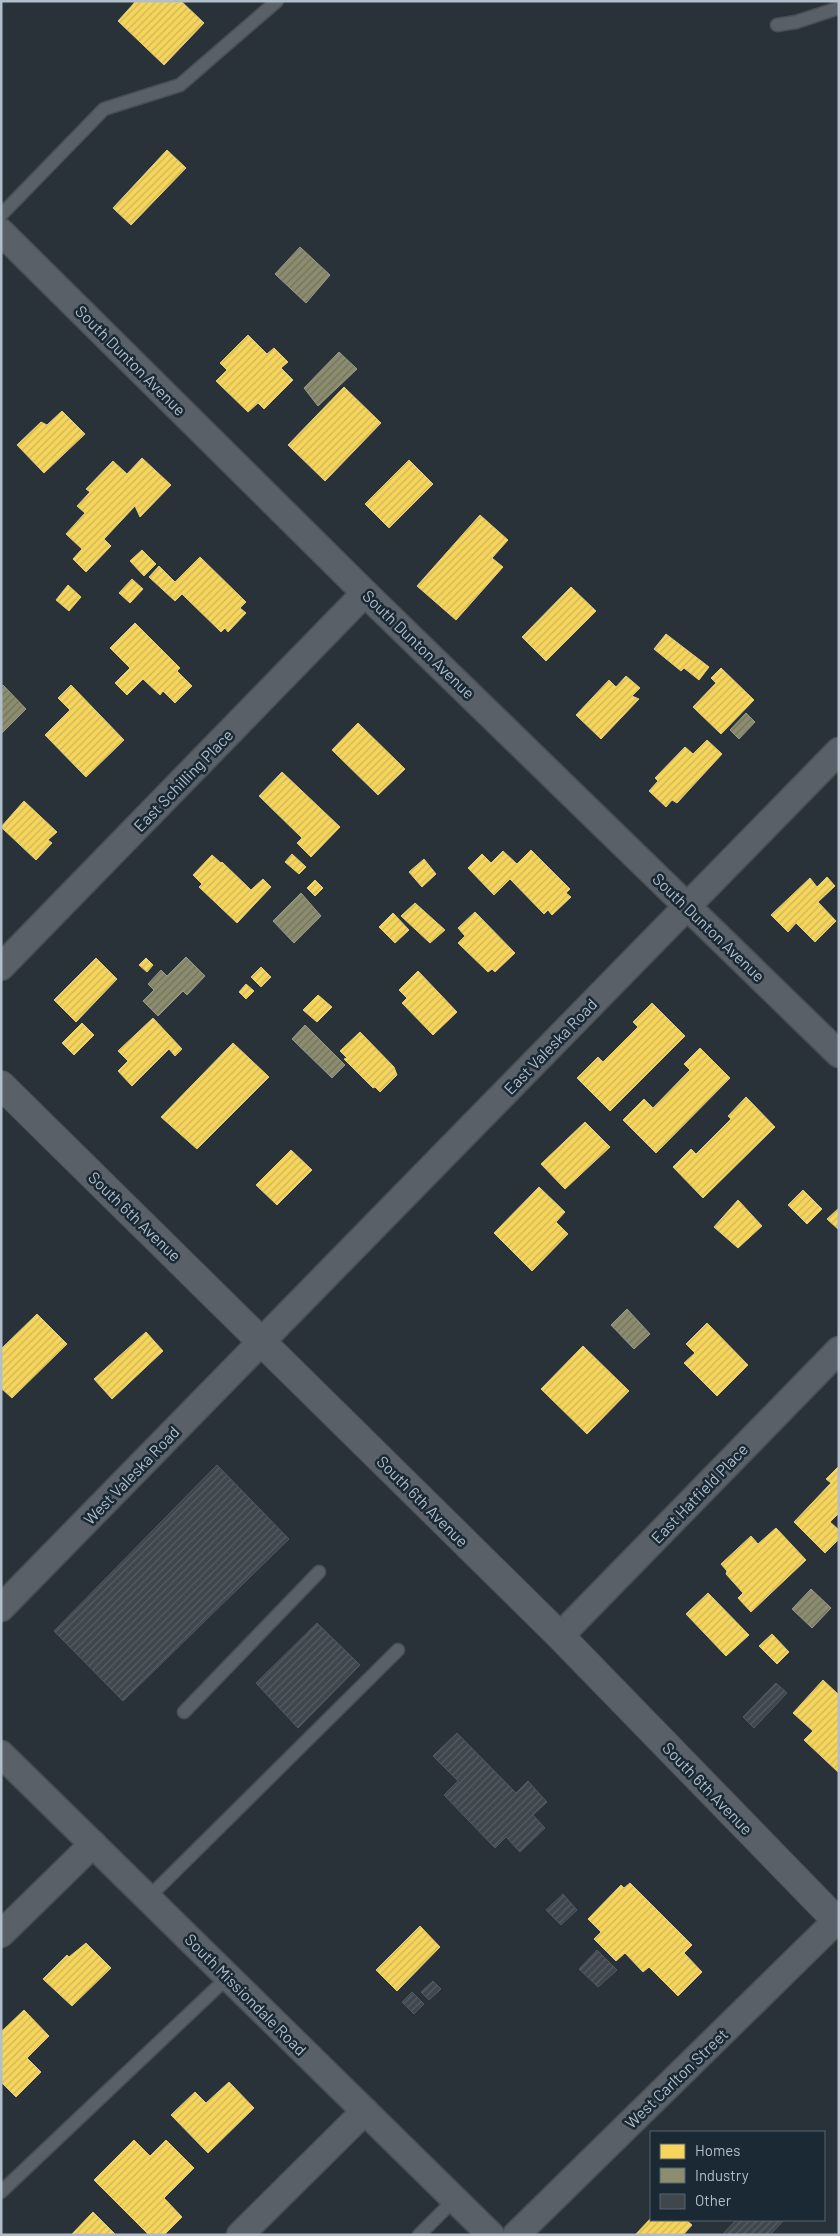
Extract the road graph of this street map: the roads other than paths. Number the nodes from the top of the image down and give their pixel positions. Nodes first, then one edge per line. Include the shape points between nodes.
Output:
1 (277, 1) edge
2 (839, 8) edge
3 (777, 25) dead end
4 (1, 215) edge
5 (1, 232) edge
6 (366, 592) junction
7 (839, 751) edge
8 (687, 905) junction
9 (1, 967) edge
10 (839, 1054) edge
11 (1, 1085) edge
12 (262, 1341) junction
13 (839, 1350) edge
14 (318, 1572) dead end
15 (1, 1608) edge
16 (560, 1636) junction
17 (398, 1650) dead end
18 (184, 1712) dead end
19 (1, 1754) edge
20 (93, 1844) junction
21 (148, 1898) junction
22 (838, 1920) edge
23 (1, 1934) edge
24 (228, 1977) junction
25 (365, 2111) junction
26 (1, 2192) edge
27 (455, 2199) junction
28 (240, 2235) edge
29 (419, 2235) edge
30 (491, 2235) edge
31 (516, 2235) edge

1 - 4 lane via 180,85 104,109
2 - 3 lane
5 - 6 street, South Dunton Avenue
6 - 8 street, South Dunton Avenue
6 - 9 street, East Schilling Place
7 - 8 street, East Valeska Road
8 - 10 street, South Dunton Avenue
8 - 12 street, East Valeska Road
11 - 12 street, South 6th Avenue
12 - 15 street, West Valeska Road
12 - 16 street, South 6th Avenue
13 - 16 street, East Hatfield Place
14 - 18 lane
16 - 22 street, South 6th Avenue
17 - 21 lane
19 - 20 street, South Missiondale Road
20 - 21 street, South Missiondale Road
20 - 23 street
21 - 24 street, South Missiondale Road
22 - 31 street, West Carlton Street
24 - 25 street, South Missiondale Road
24 - 26 lane
25 - 27 street, South Missiondale Road
25 - 28 street
27 - 29 lane
27 - 30 street, South Missiondale Road

